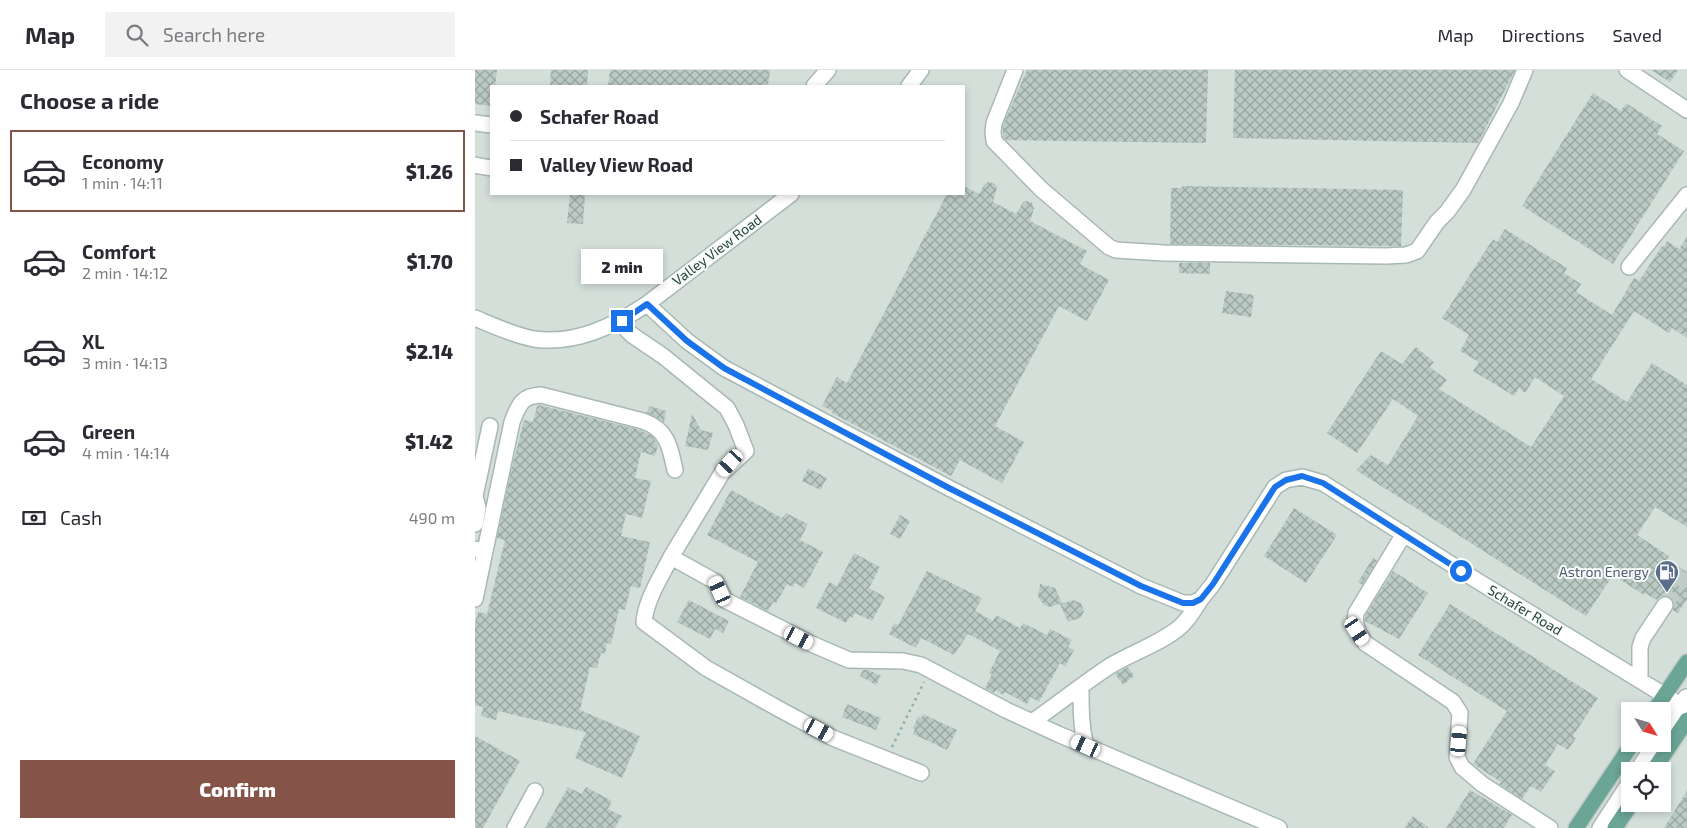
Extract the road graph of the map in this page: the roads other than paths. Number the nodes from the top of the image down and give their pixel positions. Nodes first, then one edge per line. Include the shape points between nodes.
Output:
1 (828, 70) edge
2 (921, 70) edge
3 (1015, 70) edge
4 (1525, 70) edge
5 (1627, 70) edge
6 (814, 85) edge
7 (910, 85) edge
8 (1687, 110) edge
9 (475, 123) edge
10 (490, 125) edge
11 (475, 165) edge
12 (490, 168) edge
13 (790, 195) edge
14 (1685, 201) edge
15 (1629, 267) dead end
16 (647, 304) junction
17 (475, 318) edge
18 (622, 321) junction
19 (490, 426) dead end
20 (675, 470) dead end
21 (475, 524) edge
22 (1404, 534) junction
23 (480, 550) edge
24 (671, 557) junction
25 (475, 599) edge
26 (1201, 599) junction
27 (1665, 605) tunnel mouth
28 (1687, 662) edge
29 (1640, 679) junction
30 (1081, 687) junction
31 (1665, 695) junction
32 (1660, 702) edge
33 (1685, 703) edge
34 (1687, 720) edge
35 (1032, 722) junction
36 (1671, 722) edge
37 (1086, 746) junction
38 (1627, 752) edge
39 (1659, 762) edge
40 (921, 773) dead end
41 (535, 791) dead end
42 (1621, 796) edge
43 (1626, 812) edge
44 (515, 828) edge
45 (1279, 828) edge
46 (1550, 828) edge
47 (1576, 828) edge
48 (1600, 828) edge
49 (1615, 828) edge

1 - 6 street
2 - 7 street
3 - 4 street via 994,122 994,141 1041,189 1109,247 1164,253 1386,256 1417,251 1447,212 1468,182
5 - 8 street
9 - 10 street
11 - 12 street
13 - 16 street, Valley View Road
14 - 15 street
16 - 18 street, Valley View Road
16 - 26 street via 687,341 724,368 947,487 1141,586 1183,603
17 - 18 street, Valley View Road via 509,333 535,339 565,339 594,333
18 - 24 street via 632,335 727,408 746,450 722,473
19 - 21 street via 475,496 478,508
20 - 23 street via 671,448 655,425 541,395 525,398 512,422
22 - 26 street, Schafer Road via 1323,483 1302,476 1286,480 1275,487
22 - 29 street, Schafer Road
22 - 46 street via 1356,613 1357,631 1365,643 1453,702 1460,713 1457,757 1462,767 1482,784
23 - 25 street
24 - 35 street via 716,582 725,600 823,649 849,660 903,661 921,665
24 - 40 street via 657,583 644,622 714,672 833,738
26 - 30 street, Schafer Road via 1180,628 1126,656
27 - 29 street via 1643,638
28 - 31 main road
29 - 31 street, Schafer Road
30 - 35 street, Schafer Road
30 - 37 street
31 - 32 main road
31 - 33 street, Schafer Road
33 - 36 street
34 - 39 main road
35 - 37 street
37 - 45 street
38 - 47 main road
41 - 44 street
42 - 48 street
43 - 49 main road

